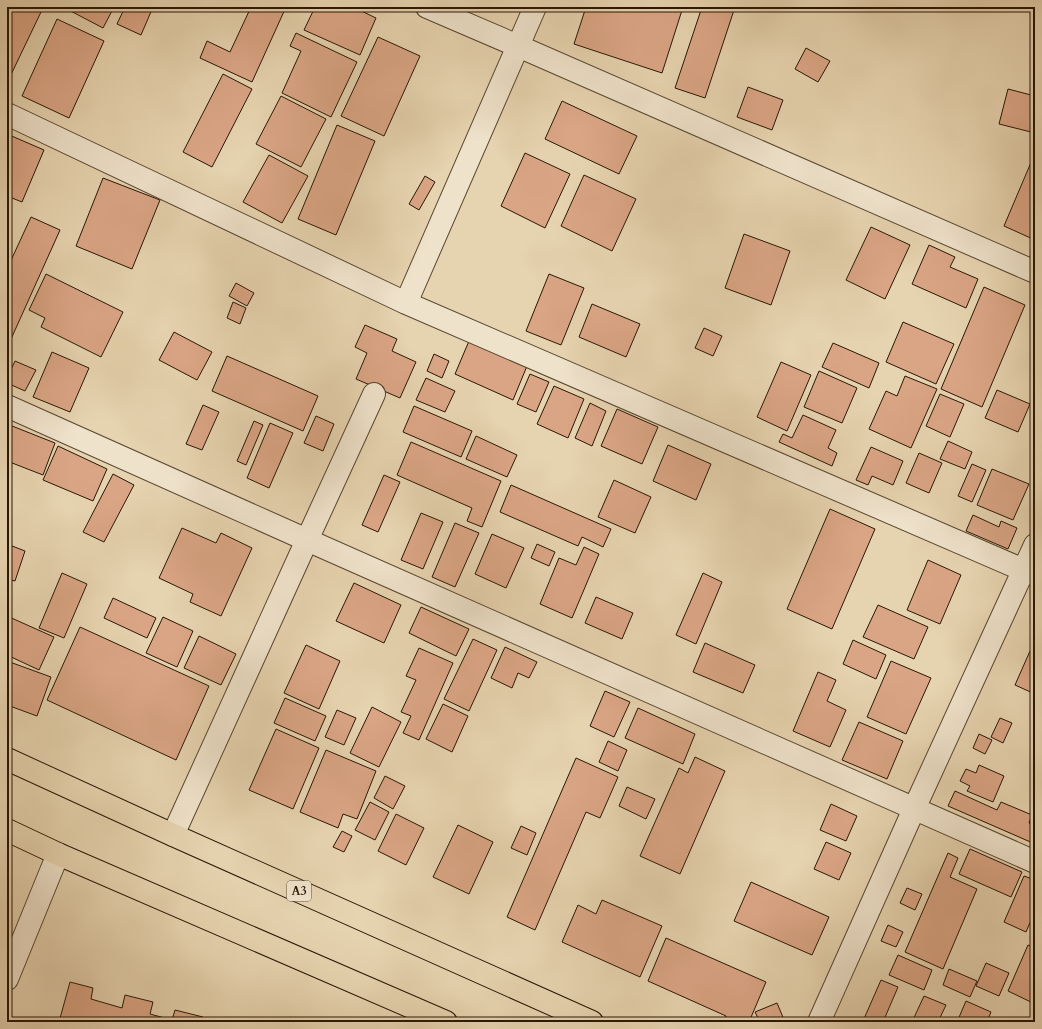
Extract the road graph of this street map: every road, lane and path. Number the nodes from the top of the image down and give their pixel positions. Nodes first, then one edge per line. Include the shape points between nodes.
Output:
1 (427, 7) edge
2 (535, 7) edge
3 (518, 46) junction
4 (7, 114) edge
5 (1035, 272) edge
6 (406, 303) junction
7 (374, 394) dead end
8 (7, 406) edge
9 (307, 540) junction
10 (1035, 545) edge
11 (1030, 573) edge
12 (7, 760) edge
13 (914, 809) junction
14 (7, 830) edge
15 (173, 835) junction
16 (58, 854) junction
17 (1035, 862) edge
18 (7, 979) edge
19 (446, 1022) edge
20 (592, 1022) edge
21 (819, 1022) edge

1 - 3 street
2 - 3 street
3 - 5 street
3 - 6 street
4 - 6 street
6 - 11 street
7 - 9 street
8 - 9 street
9 - 13 street
9 - 15 street
10 - 11 street
11 - 13 street
12 - 15 highway, A3
13 - 17 street
13 - 21 street
14 - 16 highway
15 - 20 highway, A3
16 - 18 street
16 - 19 highway

